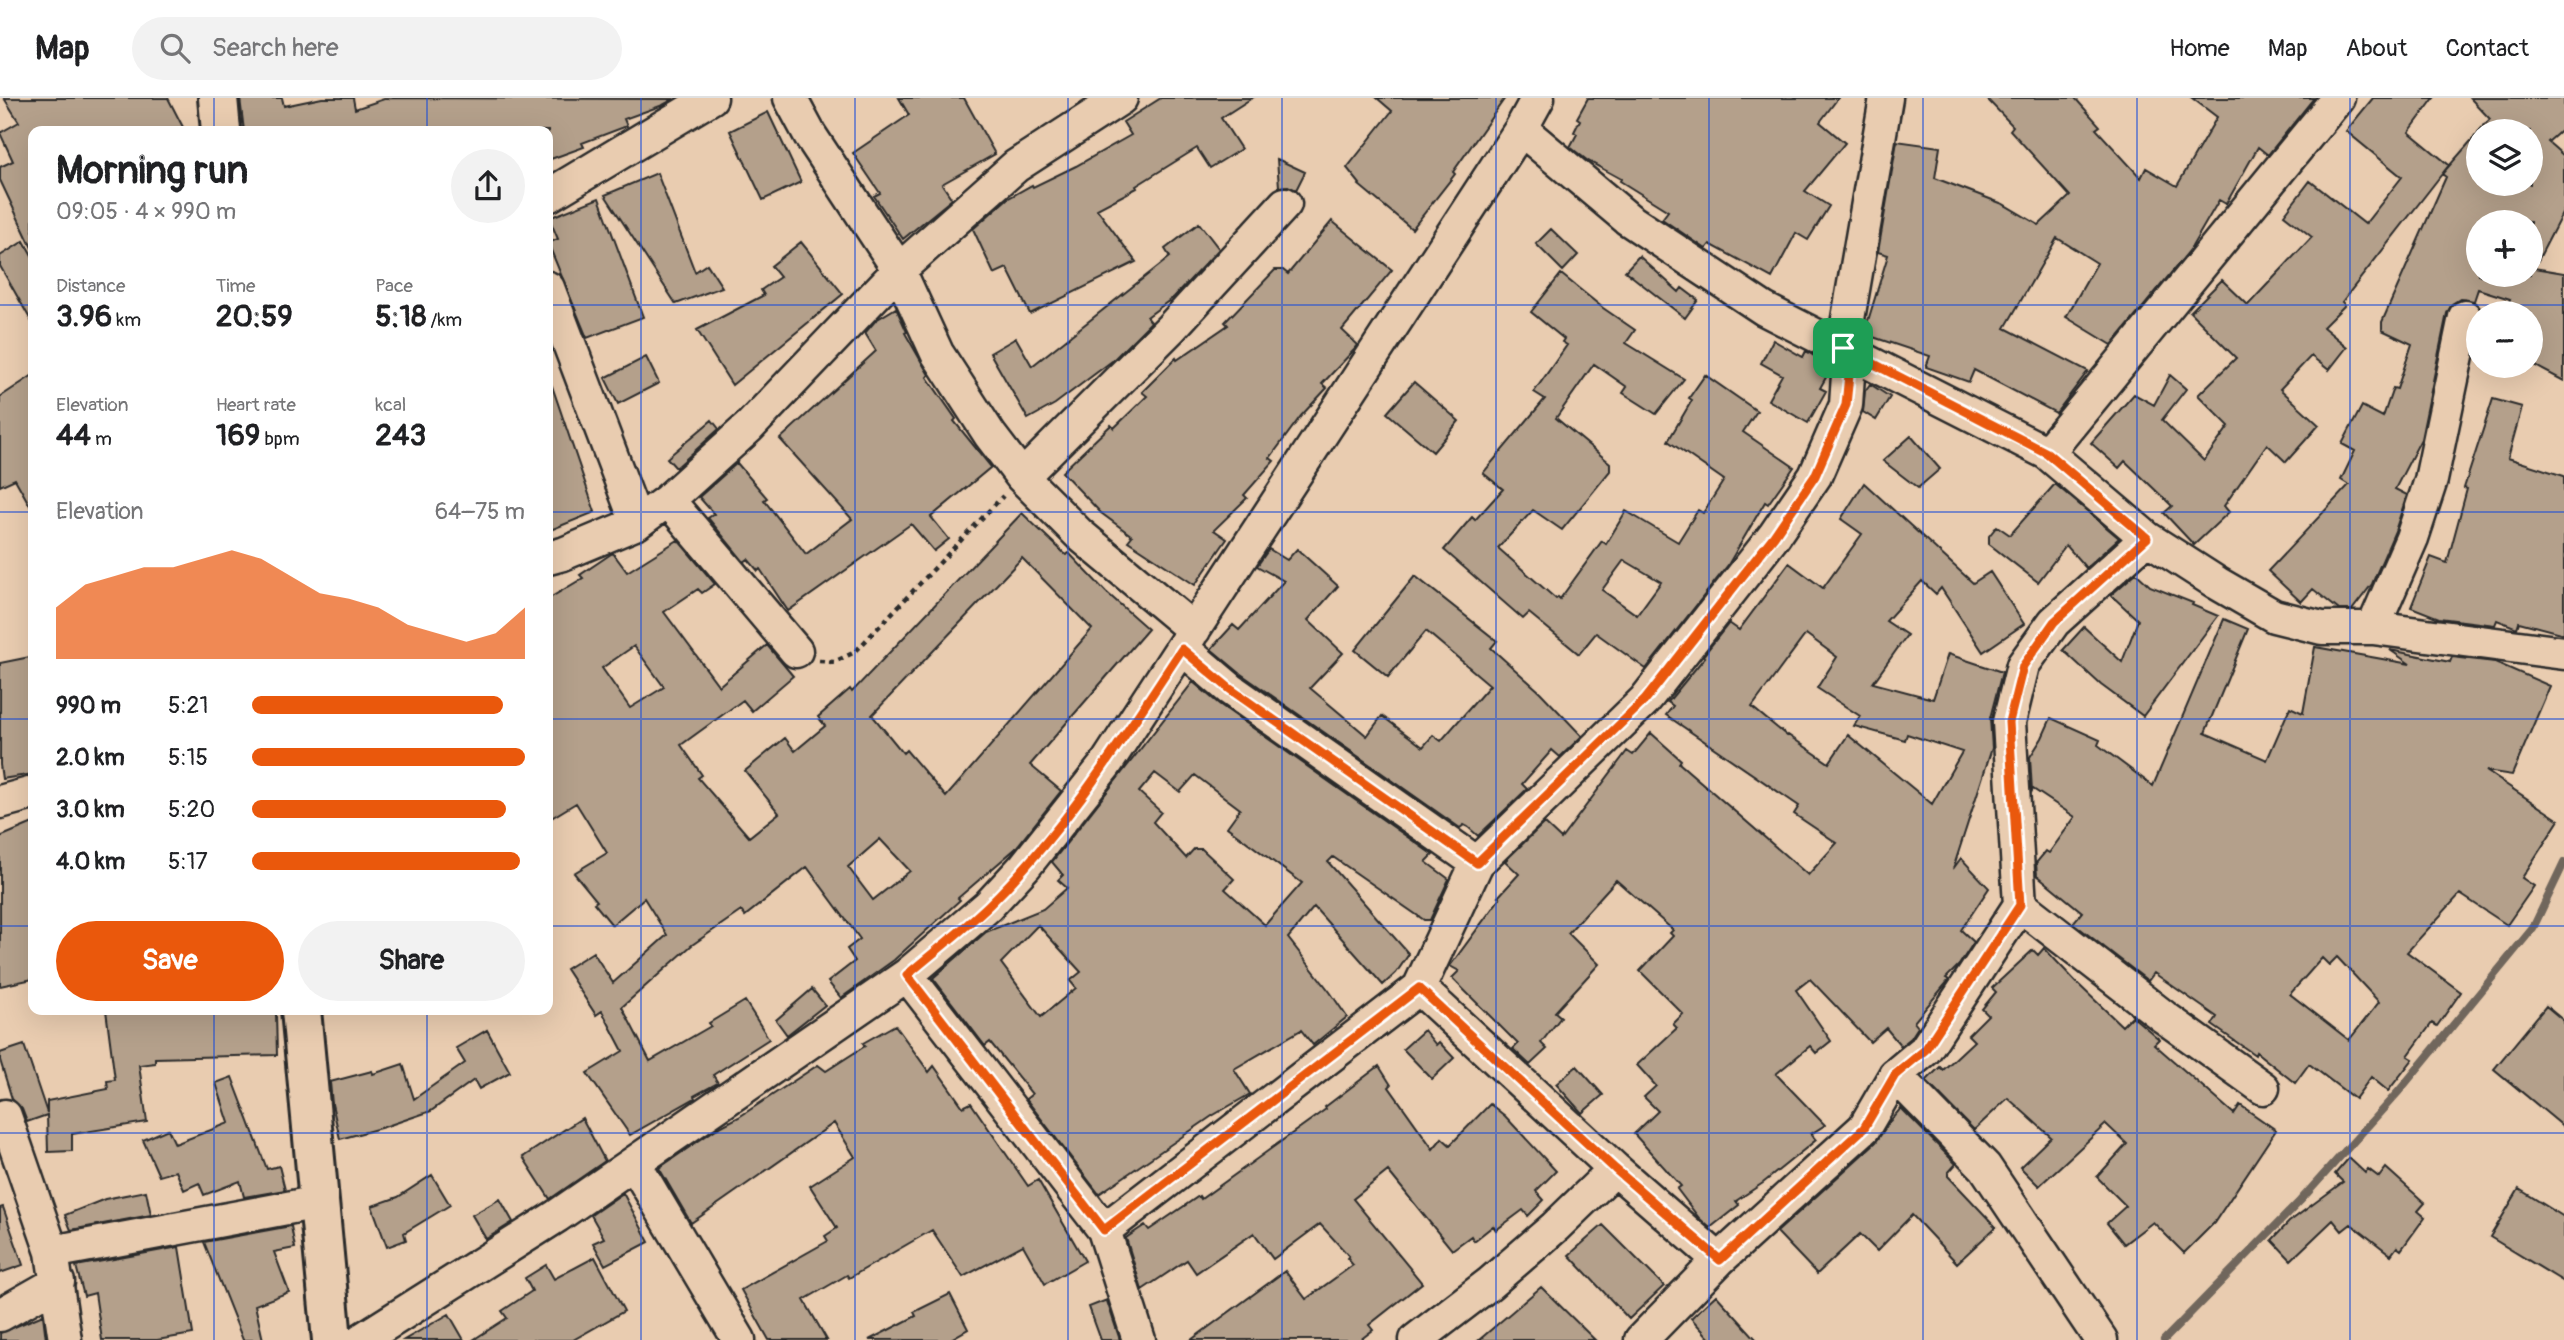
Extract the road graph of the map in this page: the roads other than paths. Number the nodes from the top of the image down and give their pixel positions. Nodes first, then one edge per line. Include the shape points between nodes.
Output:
1 (218, 98) edge
2 (711, 98) edge
3 (790, 98) edge
4 (1121, 98) edge
5 (1538, 98) edge
6 (1886, 98) edge
7 (2337, 98) edge
8 (221, 126) edge
9 (1521, 129) junction
10 (553, 193) edge
11 (1285, 204) dead end
12 (899, 270) junction
13 (553, 301) edge
14 (2465, 317) dead end
15 (1843, 348) junction
16 (2047, 453) junction
17 (1022, 477) junction
18 (668, 500) junction
19 (637, 523) junction
20 (2147, 538) junction
21 (553, 557) edge
22 (2373, 628) junction
23 (1188, 639) junction
24 (796, 651) road end
25 (2564, 653) edge
26 (28, 794) edge
27 (0, 802) edge
28 (1477, 863) junction
29 (2020, 905) junction
30 (907, 975) junction
31 (1419, 988) junction
32 (301, 1015) edge
33 (1895, 1075) junction
34 (2263, 1088) dead end
35 (5, 1116) dead end
36 (634, 1163) junction
37 (1615, 1169) junction
38 (319, 1202) junction
39 (1104, 1230) junction
40 (1720, 1260) junction
41 (55, 1267) junction
42 (0, 1315) edge
43 (65, 1340) edge
44 (332, 1340) edge
45 (361, 1340) edge
46 (739, 1340) edge
47 (1139, 1340) edge
48 (1416, 1340) edge
49 (1641, 1340) edge
50 (2101, 1340) edge

1 - 8 main road
2 - 10 street
3 - 12 street
4 - 12 street via 1016,166
5 - 9 street
6 - 15 street
7 - 16 street
9 - 15 street via 1629,219 1764,309
9 - 23 street
11 - 17 street via 1171,328
12 - 17 street via 937,353
12 - 18 street via 749,427
13 - 19 street
14 - 22 street via 2431,480
15 - 16 street
15 - 28 street via 1849,375 1846,405 1815,476 1774,536 1645,700
16 - 20 street
17 - 23 street
18 - 19 street
18 - 24 street
19 - 21 street
20 - 22 street via 2274,616 2322,628
20 - 29 street via 2054,622 2023,666 2009,722
22 - 25 street
23 - 28 street via 1230,689
23 - 30 street via 1106,764 1025,866 988,906
26 - 27 street
28 - 31 street
29 - 33 street via 1925,1050
29 - 34 street
30 - 36 street
30 - 39 street
31 - 37 street
31 - 39 street
32 - 38 main road
33 - 40 street via 1864,1128
33 - 50 street via 1985,1167
35 - 41 street
36 - 45 street
36 - 46 street
37 - 40 street
37 - 48 street via 1489,1284
38 - 41 street
38 - 44 main road
39 - 47 street
40 - 49 street
41 - 42 street
41 - 43 street

